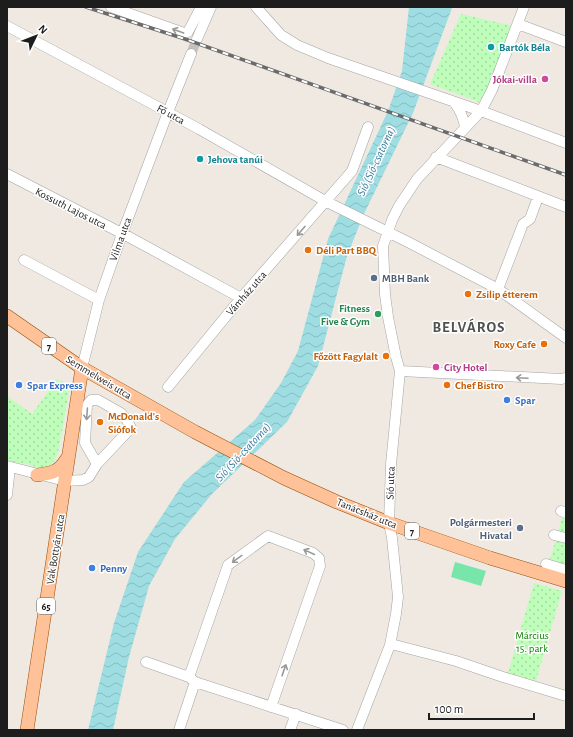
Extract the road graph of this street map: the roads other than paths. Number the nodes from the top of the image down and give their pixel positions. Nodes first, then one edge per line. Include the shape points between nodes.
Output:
1 (112, 7) edge
2 (201, 7) edge
3 (211, 7) edge
4 (256, 7) edge
5 (260, 7) edge
6 (524, 7) edge
7 (265, 18) junction
8 (518, 24) junction
9 (7, 26) edge
10 (197, 39) tunnel mouth
11 (566, 42) edge
12 (191, 54) tunnel mouth
13 (454, 102) junction
14 (481, 111) junction
15 (168, 112) junction
16 (368, 126) dead end
17 (465, 128) junction
18 (566, 143) edge
19 (436, 157) junction
20 (7, 174) edge
21 (538, 197) junction
22 (330, 203) junction
23 (566, 207) edge
24 (387, 231) junction
25 (122, 234) junction
26 (24, 260) dead end
27 (498, 289) junction
28 (242, 298) junction
29 (99, 300) junction
30 (7, 316) edge
31 (565, 338) edge
32 (82, 368) junction
33 (400, 371) junction
34 (564, 378) edge
35 (108, 384) junction
36 (168, 387) dead end
37 (77, 399) junction
38 (69, 455) junction
39 (96, 464) junction
40 (9, 466) edge
41 (37, 474) junction
42 (284, 478) joint
43 (65, 481) junction
44 (7, 495) edge
45 (389, 523) junction
46 (554, 535) dead end
47 (566, 538) edge
48 (566, 545) edge
49 (546, 564) dead end
50 (565, 570) edge
51 (390, 645) junction
52 (146, 662) dead end
53 (192, 679) junction
54 (566, 696) edge
55 (271, 706) junction
56 (296, 714) junction
57 (27, 730) edge
58 (179, 730) edge
59 (290, 730) edge
60 (343, 730) edge
61 (357, 730) edge

2 -> 1 street via 188,32 184,33
3 - 10 street
4 - 7 street
5 - 7 street
6 - 8 street, Sió utca
7 - 13 street via 281,35 297,45
8 - 11 street
8 - 14 street, Sió utca
9 - 15 street, Fő utca
12 - 15 street, Vilma utca
13 - 14 street
13 - 17 street via 460,110
14 - 17 street, Sió utca
14 - 18 street
15 - 22 street, Fő utca
15 - 25 street, Vilma utca
16 - 22 street, Vámház utca via 352,171
17 - 19 street, Sió utca
19 - 21 street
19 - 24 street, Sió utca via 402,200
20 - 25 street, Kossuth Lajos utca
21 - 23 street
21 - 27 street via 530,219 523,224
22 - 24 street, Fő utca
22 -> 28 street, Vámház utca
24 - 27 street
24 - 33 street, Sió utca via 382,250 385,294 392,341
25 - 28 street, Kossuth Lajos utca
25 - 29 street, Vilma utca
26 - 29 street
27 - 31 street
28 - 36 street, Vámház utca
29 - 32 street, Vilma utca
30 - 32 main road, Semmelweis utca / 7
32 - 35 main road, Semmelweis utca / 7
32 - 37 main road, Vak Bottyán utca / 65
34 -> 33 street
33 - 45 street, Sió utca via 391,464
35 - 37 main road via 92,384 82,390
35 - 42 main road, Semmelweis utca / 7
37 - 38 main road, Vak Bottyán utca / 65
38 - 41 main road via 63,466 52,473
38 - 43 main road, Vak Bottyán utca / 65
39 -> 39 street via 131,428 121,413 98,400 91,400 87,405 85,443
39 - 43 street via 89,477 84,480
40 - 41 street
40 - 44 street
41 - 43 street
42 - 45 main road, Tanácsház utca / 7
43 - 57 main road, Vak Bottyán utca / 65
45 - 50 main road, Tanácsház utca / 7 via 490,558
45 - 51 street, Sió utca via 398,597
46 - 47 street
47 - 48 street
49 - 50 street
51 - 54 street via 456,661
51 - 61 street, Sió utca
52 - 53 street
53 - 55 street
55 -> 53 street via 320,566 319,558 313,553 268,536 228,565
53 - 58 street
55 - 56 street
56 - 59 street
56 - 60 street

